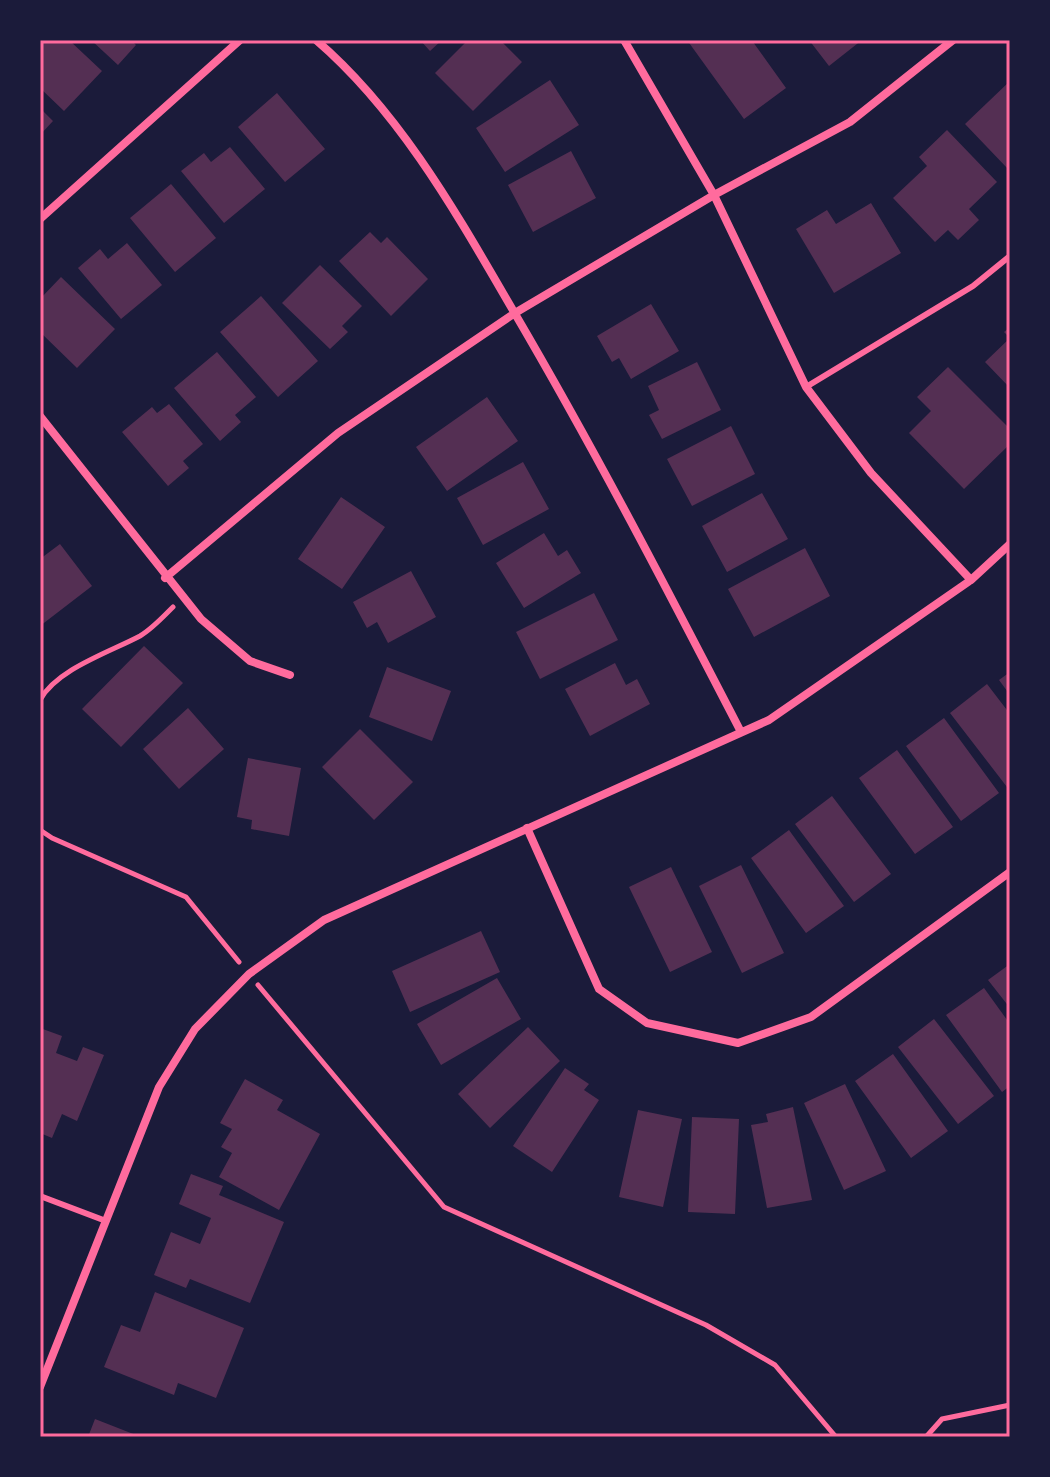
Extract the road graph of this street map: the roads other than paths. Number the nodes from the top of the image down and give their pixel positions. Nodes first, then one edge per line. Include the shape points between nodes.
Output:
1 (240, 40) edge
2 (316, 40) edge
3 (953, 40) edge
4 (628, 42) edge
5 (714, 195) junction
6 (40, 219) edge
7 (1010, 256) edge
8 (515, 313) junction
9 (806, 387) junction
10 (40, 416) edge
11 (1010, 544) edge
12 (165, 578) junction
13 (971, 580) junction
14 (290, 675) dead end
15 (741, 732) junction
16 (527, 828) junction
17 (1010, 872) edge
18 (40, 1196) edge
19 (106, 1221) junction
20 (40, 1387) edge

1 - 6 street
2 - 8 street via 353,72 449,199
3 - 5 street via 850,122
4 - 5 street
5 - 8 street
5 - 9 street
7 - 9 lane via 973,286
8 - 12 street via 338,433
8 - 15 street via 577,418
9 - 13 street via 871,473
10 - 12 street
11 - 13 street
12 - 14 street via 250,661
13 - 15 street via 769,720
15 - 16 street
16 - 17 street via 599,989 647,1023 738,1043 811,1017
16 - 19 street via 324,920 249,974 195,1029 159,1087
18 - 19 lane
19 - 20 street

